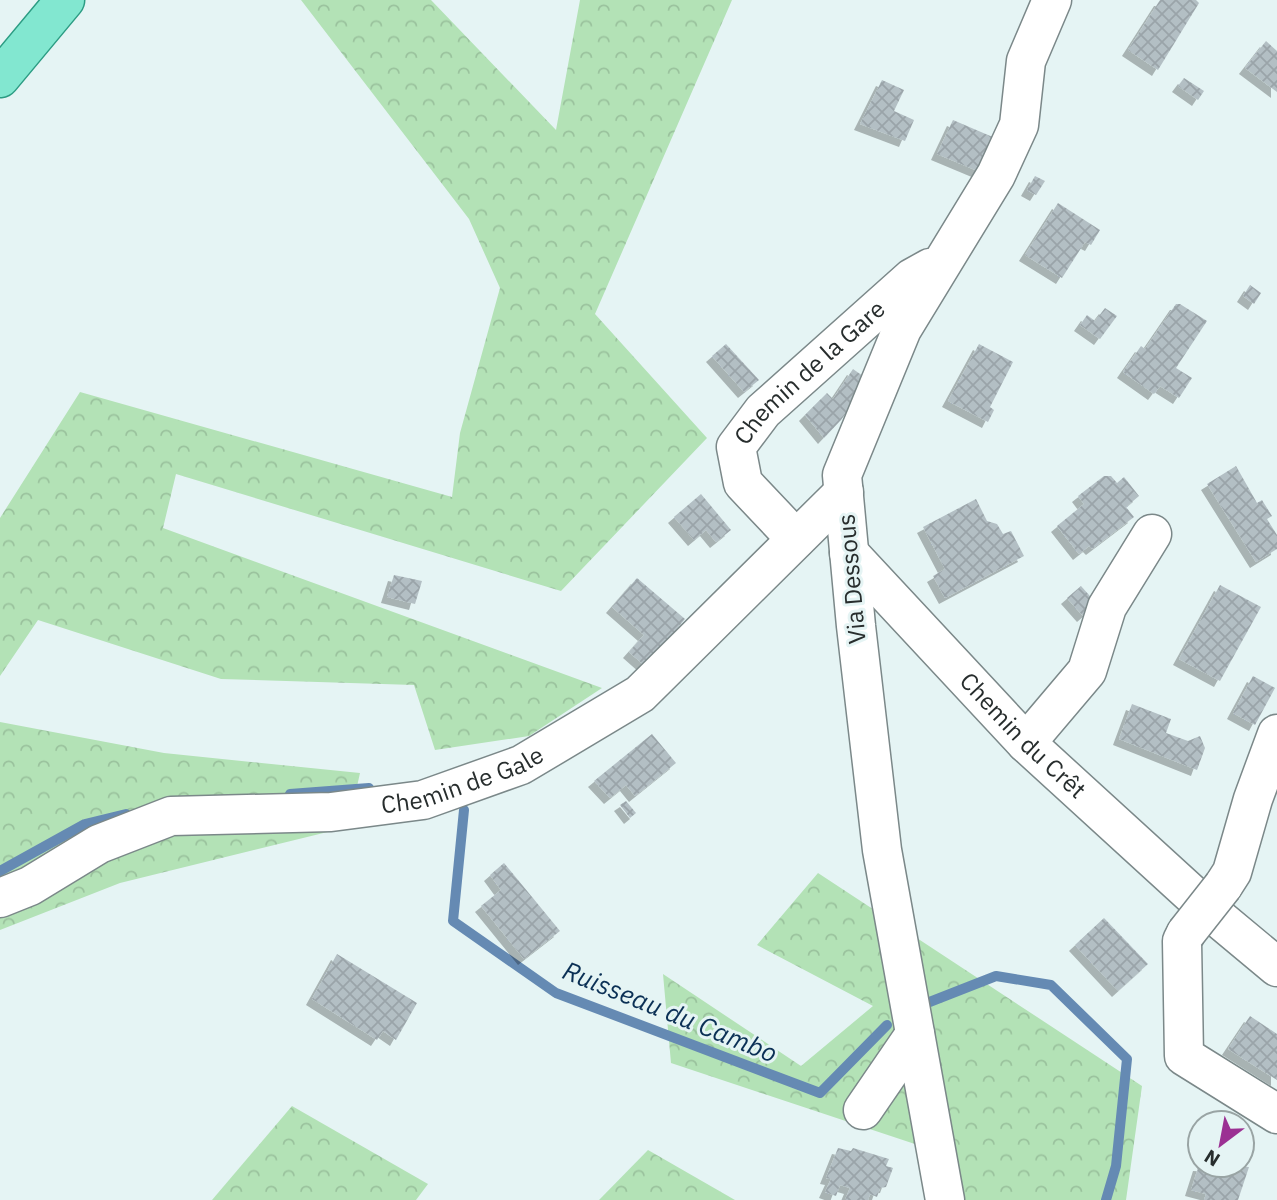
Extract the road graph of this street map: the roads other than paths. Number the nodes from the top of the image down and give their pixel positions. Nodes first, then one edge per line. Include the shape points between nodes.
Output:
1 (65, 0) edge
2 (1052, 0) edge
3 (0, 78) edge
4 (944, 260) junction
5 (844, 492) junction
6 (1152, 534) dead end
7 (796, 539) junction
8 (849, 553) junction
9 (1277, 734) edge
10 (1026, 743) junction
11 (0, 898) edge
12 (1277, 967) edge
13 (915, 1034) junction
14 (863, 1110) dead end
15 (1277, 1114) edge
16 (945, 1200) edge

1 - 3 main road
2 - 4 street, Via Dessous via 1026,61 1019,125 996,175
4 - 5 street, Via Dessous via 902,328 842,475
4 - 7 street, Chemin de la Gare via 912,278 773,402 736,447 743,483
5 - 7 street, Chemin de Gale
5 - 8 street, Via Dessous
6 - 10 street via 1107,607 1087,671
7 - 11 street, Chemin de Gale via 640,694 521,765 423,800 331,812 171,816 99,844 30,886
8 - 10 street, Chemin du Crêt
8 - 13 street, Via Dessous via 882,850
9 - 15 street, bridge via 1232,872 1182,941 1184,1056
10 - 12 street, Chemin du Crêt
13 - 14 street
13 - 16 street, Via Dessous

